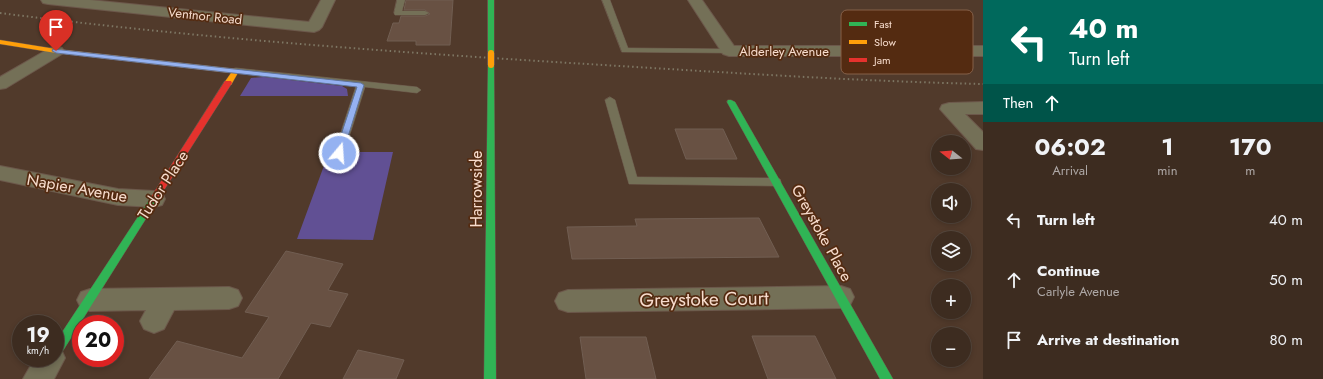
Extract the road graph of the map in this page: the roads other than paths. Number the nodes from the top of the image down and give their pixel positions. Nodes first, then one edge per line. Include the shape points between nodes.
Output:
1 (48, 0) edge
2 (186, 0) edge
3 (328, 0) edge
4 (401, 0) edge
5 (492, 0) edge
6 (606, 0) edge
7 (696, 0) edge
8 (65, 1) edge
9 (174, 13) junction
10 (425, 13) dead end
11 (0, 42) edge
12 (56, 51) junction
13 (729, 51) junction
14 (841, 51) edge
15 (236, 72) junction
16 (0, 84) edge
17 (361, 85) junction
18 (418, 90) dead end
19 (610, 100) dead end
20 (731, 102) dead end
21 (983, 108) edge
22 (983, 144) edge
23 (339, 153) dead end
24 (0, 173) edge
25 (776, 182) junction
26 (154, 199) junction
27 (840, 296) junction
28 (229, 298) dead end
29 (90, 300) junction
30 (568, 300) dead end
31 (64, 339) edge
32 (46, 367) edge
33 (38, 379) edge
34 (490, 379) edge
35 (887, 379) edge

1 - 8 street, Ventnor Road
2 - 9 street
3 - 9 street, Ventnor Road via 314,27
4 - 10 lane via 398,13
5 - 34 street, Harrowside, bridge
6 - 13 lane via 625,50
7 - 13 street
8 - 9 street, Ventnor Road
11 - 12 street
12 - 15 street
12 - 16 street
13 - 14 street, Alderley Avenue
15 - 17 lane
15 - 26 street, Tudor Place
17 - 18 lane
17 - 23 lane
19 - 25 lane via 633,181
20 - 25 street, Greystoke Place
21 - 22 street via 949,108
24 - 26 street, Napier Avenue via 118,197
25 - 27 street, Greystoke Place
26 - 29 street, Tudor Place
27 - 30 street, Greystoke Court
27 - 35 street, Greystoke Place
28 - 29 street via 160,310
29 - 31 street, Tudor Place
32 - 33 street

